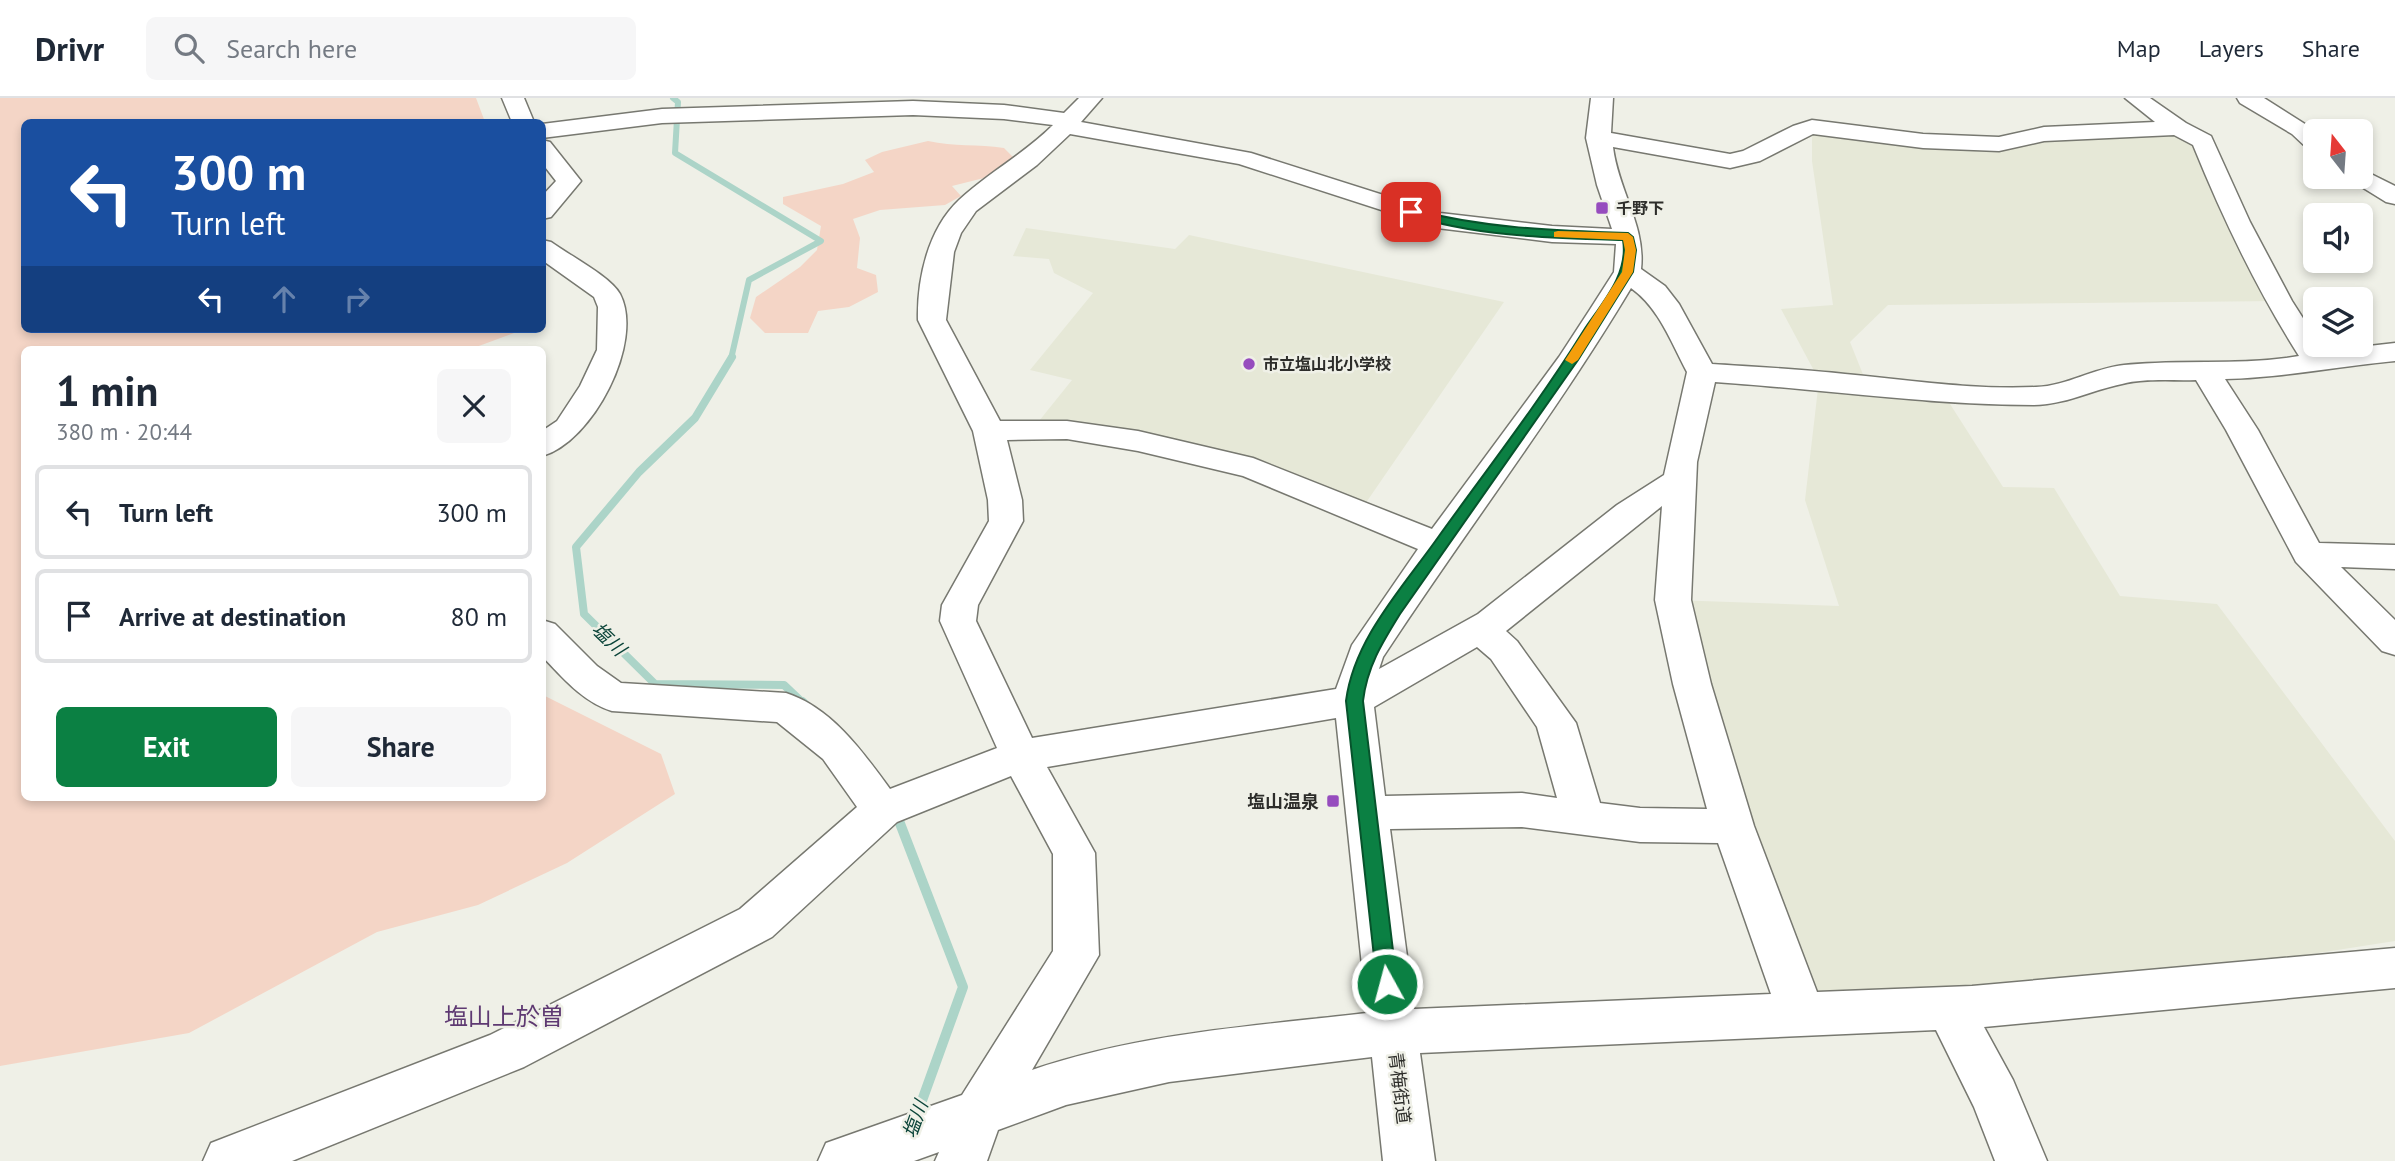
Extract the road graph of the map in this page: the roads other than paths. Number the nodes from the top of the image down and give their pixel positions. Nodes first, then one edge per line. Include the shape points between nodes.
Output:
1 (513, 98) edge
2 (1091, 98) edge
3 (1602, 98) edge
4 (2136, 98) edge
5 (2248, 98) edge
6 (522, 119) edge
7 (1068, 124) junction
8 (2178, 128) junction
9 (546, 131) edge
10 (2303, 132) edge
11 (1598, 138) junction
12 (546, 152) edge
13 (2373, 183) edge
14 (2395, 197) edge
15 (546, 207) edge
16 (1628, 237) junction
17 (546, 251) edge
18 (1627, 272) junction
19 (2395, 352) edge
20 (2316, 360) junction
21 (2204, 369) junction
22 (1702, 372) junction
23 (989, 430) junction
24 (546, 443) edge
25 (1680, 479) junction
26 (1439, 545) junction
27 (2308, 554) junction
28 (2395, 557) edge
29 (1480, 629) junction
30 (546, 637) edge
31 (2395, 642) edge
32 (1354, 701) junction
33 (1020, 756) junction
34 (883, 810) junction
35 (1366, 813) junction
36 (1583, 817) junction
37 (1734, 826) junction
38 (2395, 968) edge
39 (1949, 1008) junction
40 (1802, 1014) junction
41 (1393, 1032) junction
42 (977, 1114) junction
43 (848, 1160) edge
44 (229, 1161) edge
45 (961, 1161) edge
46 (1409, 1161) edge
47 (2021, 1161) edge

1 - 6 street
2 - 7 street
3 - 11 street
4 - 8 street
5 - 10 street
7 - 9 street via 954,109 709,113
7 - 16 street via 1243,158 1437,220 1552,234
7 - 23 street via 1032,158 970,201 949,226 938,262 932,320
8 - 11 street via 2044,134 1999,144 1923,141 1812,127 1745,160 1730,161
8 - 20 street via 2203,141 2236,222
11 - 16 street
12 - 15 street via 569,181
13 - 14 street
16 - 18 street
17 - 24 street via 606,293 612,307 611,350 595,386 568,427
18 - 22 street via 1655,292 1669,310
18 - 26 street, 青梅街道 via 1572,360
19 - 20 street
20 - 21 street via 2275,369
21 - 22 street via 2122,374 2037,396 1943,393
21 - 27 street
22 - 25 street
23 - 26 street via 1067,430 1253,468
23 - 33 street via 1006,521 960,605 958,621
25 - 29 street
25 - 37 street via 1673,600 1692,684
26 - 32 street, 青梅街道 via 1366,656
27 - 28 street
27 - 31 street
29 - 32 street
29 - 36 street via 1504,650 1556,723
30 - 34 street via 612,697 786,708 837,748
32 - 33 street
32 - 35 street, 青梅街道
33 - 34 street
33 - 42 street via 1074,853 1076,955
34 - 44 street via 756,923 507,1051
35 - 36 street via 1522,810
35 - 41 street, 青梅街道
36 - 37 street via 1640,825
37 - 40 street
38 - 39 street
39 - 40 street
39 - 47 street via 1995,1097
40 - 41 street
41 - 42 street via 1169,1059 1066,1082
41 - 46 street, 青梅街道
42 - 43 street
42 - 45 street

